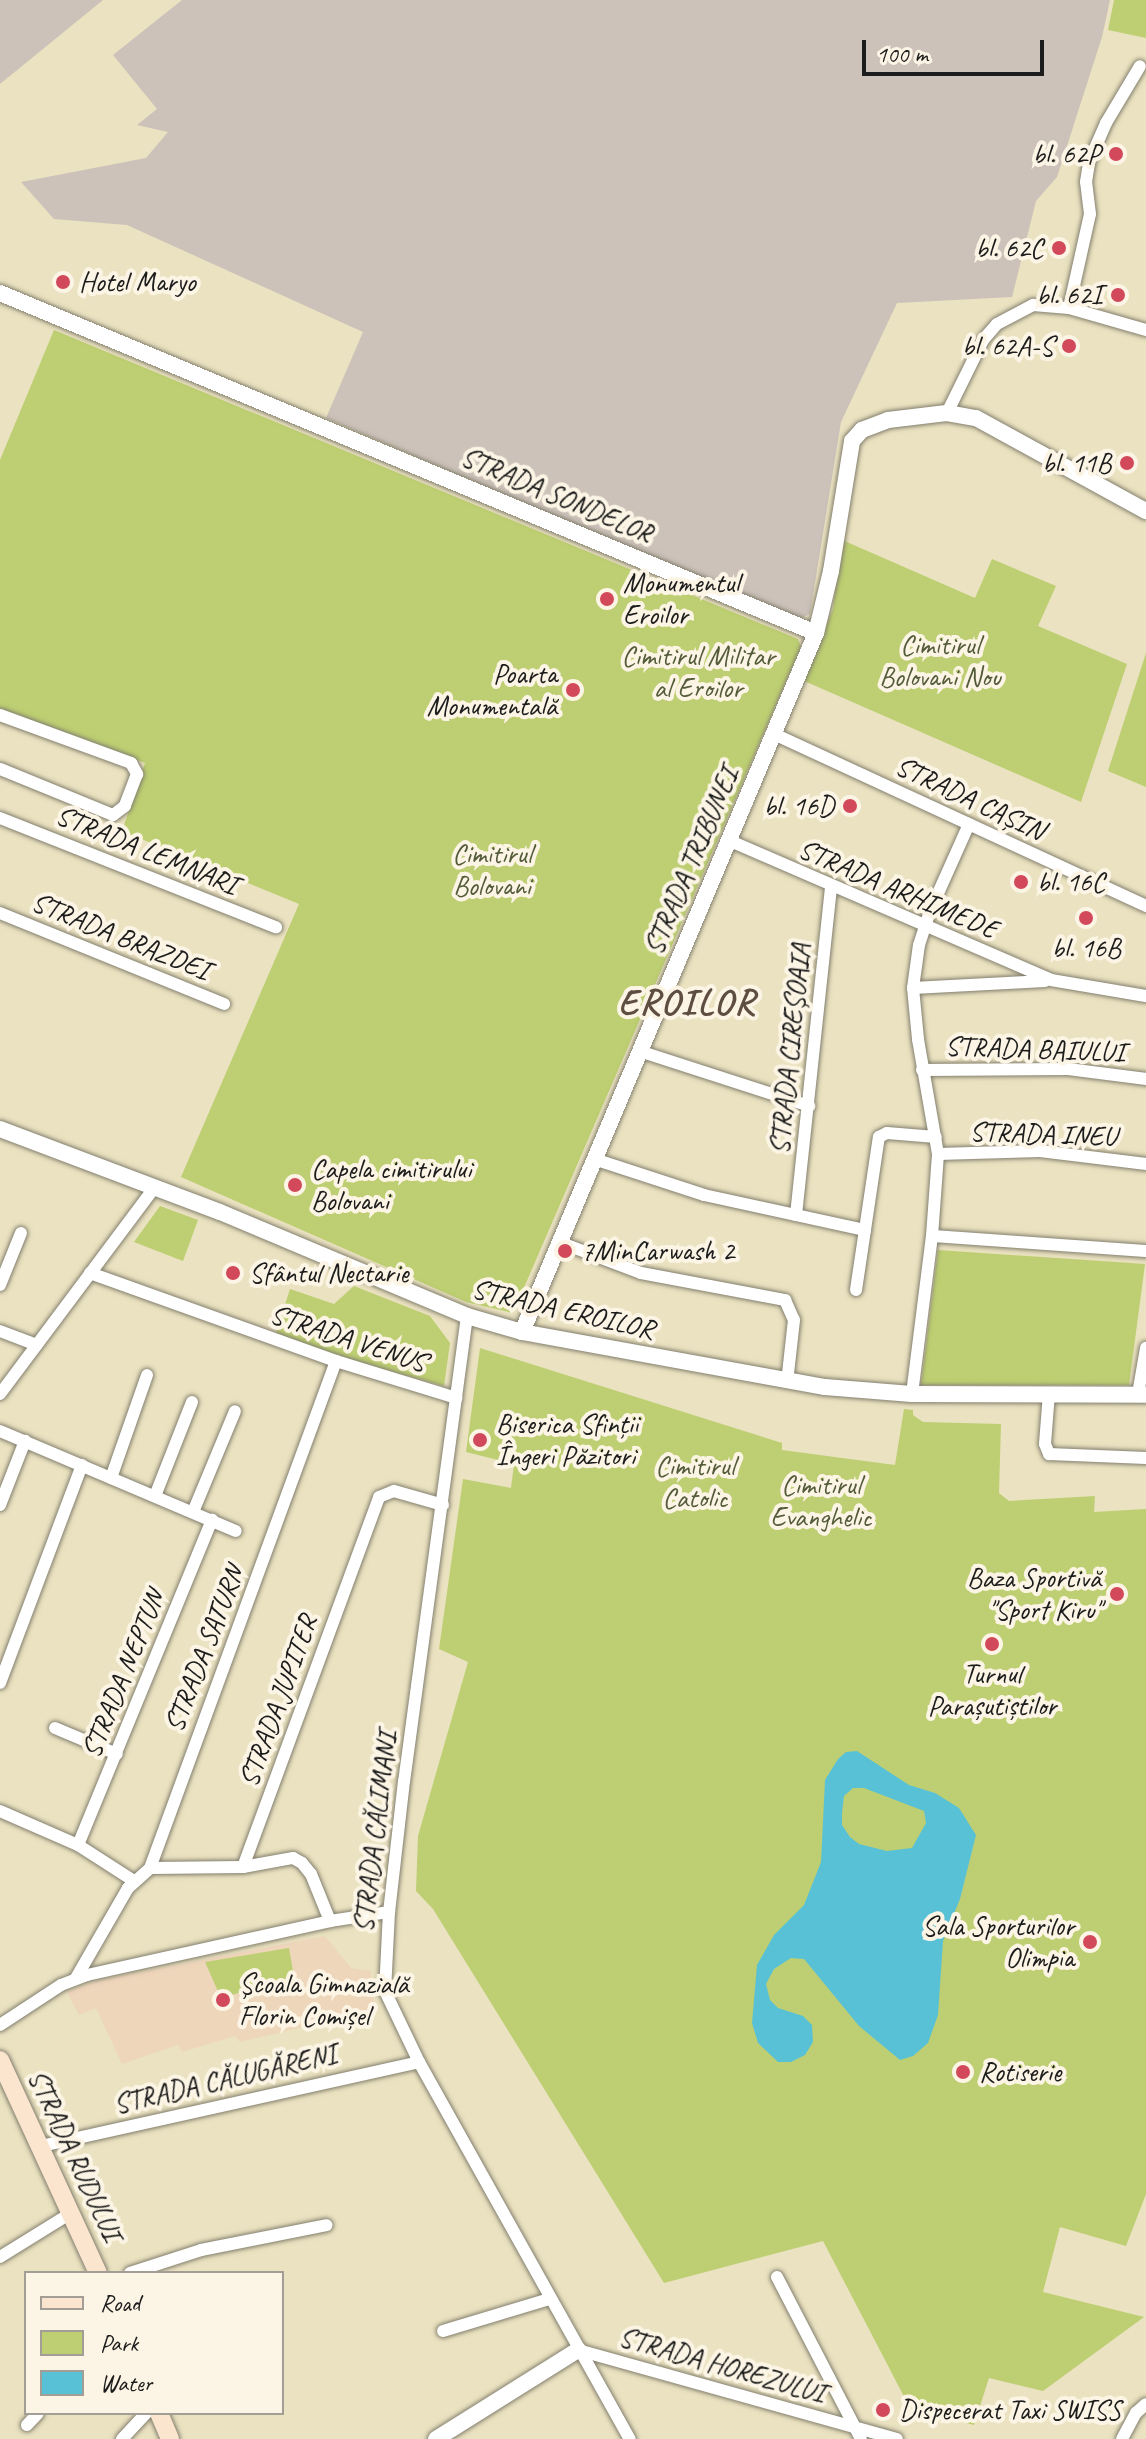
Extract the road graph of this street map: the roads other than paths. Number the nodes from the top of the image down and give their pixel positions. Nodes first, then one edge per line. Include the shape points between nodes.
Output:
1 (1140, 66) dead end
2 (0, 293) edge
3 (1069, 308) junction
4 (1146, 330) edge
5 (947, 413) junction
6 (1146, 511) edge
7 (816, 633) junction
8 (0, 715) edge
9 (774, 734) junction
10 (0, 769) edge
11 (0, 818) edge
12 (969, 824) junction
13 (728, 840) junction
14 (831, 887) junction
15 (1146, 906) edge
16 (0, 913) edge
17 (276, 927) dead end
18 (924, 928) junction
19 (1051, 980) junction
20 (913, 988) junction
21 (1146, 996) edge
22 (224, 1004) dead end
23 (639, 1051) junction
24 (922, 1070) junction
25 (1146, 1079) edge
26 (809, 1106) junction
27 (0, 1129) edge
28 (936, 1137) junction
29 (938, 1154) junction
30 (594, 1159) junction
31 (1146, 1164) edge
32 (155, 1187) junction
33 (796, 1215) junction
34 (865, 1230) junction
35 (21, 1233) dead end
36 (932, 1236) junction
37 (559, 1242) junction
38 (1146, 1251) edge
39 (90, 1273) junction
40 (0, 1285) edge
41 (856, 1290) dead end
42 (467, 1316) junction
43 (0, 1331) edge
44 (522, 1332) junction
45 (36, 1345) junction
46 (1146, 1348) edge
47 (336, 1361) junction
48 (147, 1375) dead end
49 (787, 1382) junction
50 (1049, 1393) junction
51 (0, 1394) edge
52 (912, 1394) junction
53 (1142, 1394) edge
54 (456, 1398) junction
55 (192, 1402) dead end
56 (235, 1411) dead end
57 (0, 1431) edge
58 (25, 1441) junction
59 (1146, 1458) edge
60 (82, 1465) junction
61 (111, 1478) junction
62 (155, 1496) junction
63 (0, 1505) edge
64 (443, 1505) junction
65 (193, 1512) junction
66 (212, 1520) junction
67 (236, 1531) dead end
68 (0, 1683) edge
69 (55, 1728) dead end
70 (117, 1754) junction
71 (0, 1811) edge
72 (78, 1845) junction
73 (243, 1867) junction
74 (150, 1868) junction
75 (134, 1881) junction
76 (389, 1912) junction
77 (330, 1921) junction
78 (76, 1978) junction
79 (0, 2025) edge
80 (0, 2060) edge
81 (419, 2062) junction
82 (41, 2146) junction
83 (71, 2213) junction
84 (327, 2225) dead end
85 (0, 2257) edge
86 (97, 2271) edge
87 (136, 2271) edge
88 (777, 2277) dead end
89 (549, 2299) junction
90 (443, 2331) dead end
91 (578, 2350) junction
92 (1146, 2404) edge
93 (36, 2415) edge
94 (144, 2415) edge
95 (160, 2415) edge
96 (27, 2425) dead end
97 (853, 2427) junction
98 (122, 2439) edge
99 (170, 2439) edge
100 (436, 2439) edge
101 (630, 2439) edge
102 (861, 2439) edge
103 (897, 2439) edge
104 (1122, 2439) edge

1 - 3 street via 1089,162 1090,214
2 - 7 street, STRADA SONDELOR
3 - 4 street
3 - 5 street via 1033,305 997,324 983,340
5 - 6 street via 976,418
5 - 7 street via 874,424 852,441
7 - 9 street, STRADA TRIBUNEI
8 - 10 street via 135,768 137,774 125,806 113,815
9 - 12 street, STRADA CAȘIN
9 - 13 street, STRADA TRIBUNEI
11 - 17 street, STRADA LEMNARI
12 - 15 street, STRADA CAȘIN
12 - 18 street
13 - 14 street, STRADA ARHIMEDE
13 - 23 street, STRADA TRIBUNEI
14 - 18 street, STRADA ARHIMEDE
14 - 26 street, STRADA CIREȘOAIA
16 - 22 street, STRADA BRAZDEI
18 - 19 street, STRADA ARHIMEDE
18 - 20 street
19 - 20 street, STRADA ARHIMEDE
19 - 21 street, STRADA ARHIMEDE
20 - 24 street
23 - 26 street
23 - 30 street, STRADA TRIBUNEI
24 - 25 street, STRADA BAIULUI via 1068,1069
24 - 28 street
26 - 33 street, STRADA CIREȘOAIA
27 - 32 street, STRADA EROILOR
28 - 29 street
28 - 34 street via 879,1137
29 - 31 street, STRADA INEU via 1040,1151
29 - 36 street
30 - 33 street via 704,1195
30 - 37 street, STRADA TRIBUNEI
32 - 39 street
32 - 42 street, STRADA EROILOR
33 - 34 street
34 - 41 street
35 - 40 street
36 - 38 street
36 - 52 street
37 - 44 street, STRADA TRIBUNEI
37 - 49 street via 641,1273 785,1300 794,1320
39 - 45 street
39 - 47 street, STRADA VENUS
42 - 44 street, STRADA EROILOR
42 - 54 street, STRADA CĂLIMANI
43 - 45 street
44 - 49 street, STRADA EROILOR
45 - 51 street
46 - 53 street
47 - 54 street, STRADA VENUS
47 - 74 street, STRADA SATURN
48 - 61 street
49 - 52 street, STRADA EROILOR
50 - 52 street, STRADA EROILOR
50 - 53 street, STRADA EROILOR
50 - 59 street via 1049,1454
54 - 64 street, STRADA CĂLIMANI
55 - 62 street
56 - 65 street
57 - 58 street
58 - 60 street
58 - 63 street
60 - 61 street
60 - 68 street
61 - 62 street
62 - 65 street
64 - 73 street, STRADA JUPITER via 394,1491 379,1497
64 - 76 street, STRADA CĂLIMANI
65 - 66 street
66 - 67 street
66 - 70 street, STRADA NEPTUN
69 - 70 street
70 - 72 street, STRADA NEPTUN
71 - 72 street
72 - 75 street
73 - 74 street
73 - 77 street via 285,1858 302,1863
74 - 75 street
75 - 78 street
76 - 77 street
76 - 81 street, STRADA CĂLIMANI via 385,1991
77 - 78 street
78 - 79 street
80 - 82 main road, STRADA RUDULUI
81 - 82 street, STRADA CĂLUGĂRENI
81 - 89 street, STRADA CĂLIMANI
82 - 83 main road, STRADA RUDULUI
83 - 85 street
83 - 86 main road, STRADA RUDULUI
84 - 87 street via 201,2250
88 - 97 street
89 - 90 street
89 - 91 street, STRADA CĂLIMANI
91 - 97 street, STRADA HOREZULUI
91 - 100 street
91 - 101 street, STRADA CĂLIMANI
92 - 104 street
93 - 96 street
94 - 98 street
95 - 99 main road
97 - 102 street
97 - 103 street, STRADA HOREZULUI

